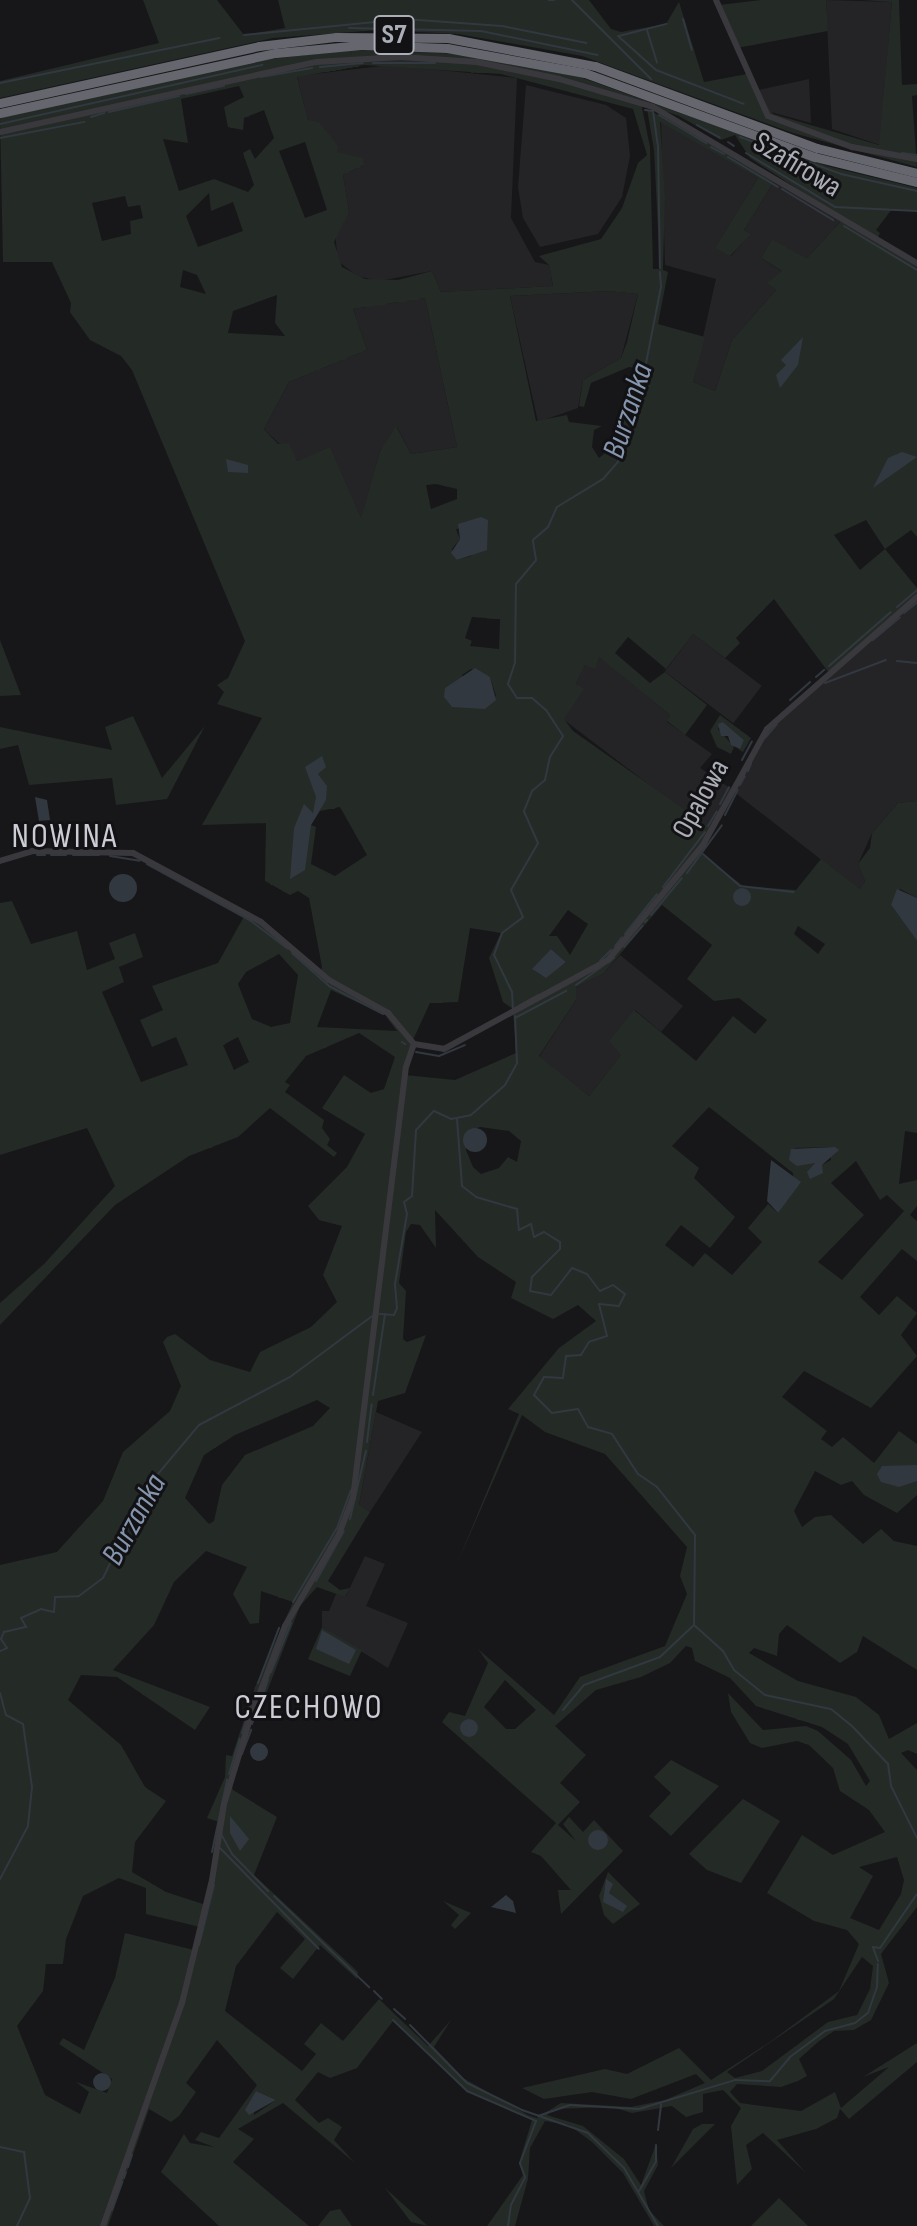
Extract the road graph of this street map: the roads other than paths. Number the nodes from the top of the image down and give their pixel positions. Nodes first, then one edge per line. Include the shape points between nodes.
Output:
1 (716, 0) edge
2 (0, 103) edge
3 (0, 113) edge
4 (0, 132) edge
5 (917, 159) edge
6 (917, 173) edge
7 (917, 182) edge
8 (917, 263) edge
9 (917, 597) edge
10 (0, 861) edge
11 (414, 1044) junction
12 (103, 2226) edge

1 - 5 street via 768,116 844,145
2 - 6 highway, S7 via 259,46 336,37 422,36 502,45 595,66 817,148
3 - 7 highway, S7 via 276,53 361,45 447,48 521,58 601,78 815,157
4 - 8 street, Szafirowa via 277,68 369,58 499,66 653,107
9 - 11 street, Opalowa via 767,729 703,845 608,960 444,1049
10 - 11 street via 25,852 68,851 121,851 146,858 261,922 329,980 388,1013
11 - 12 street via 406,1067 353,1498 339,1534 285,1626 249,1722 224,1804 182,2003

